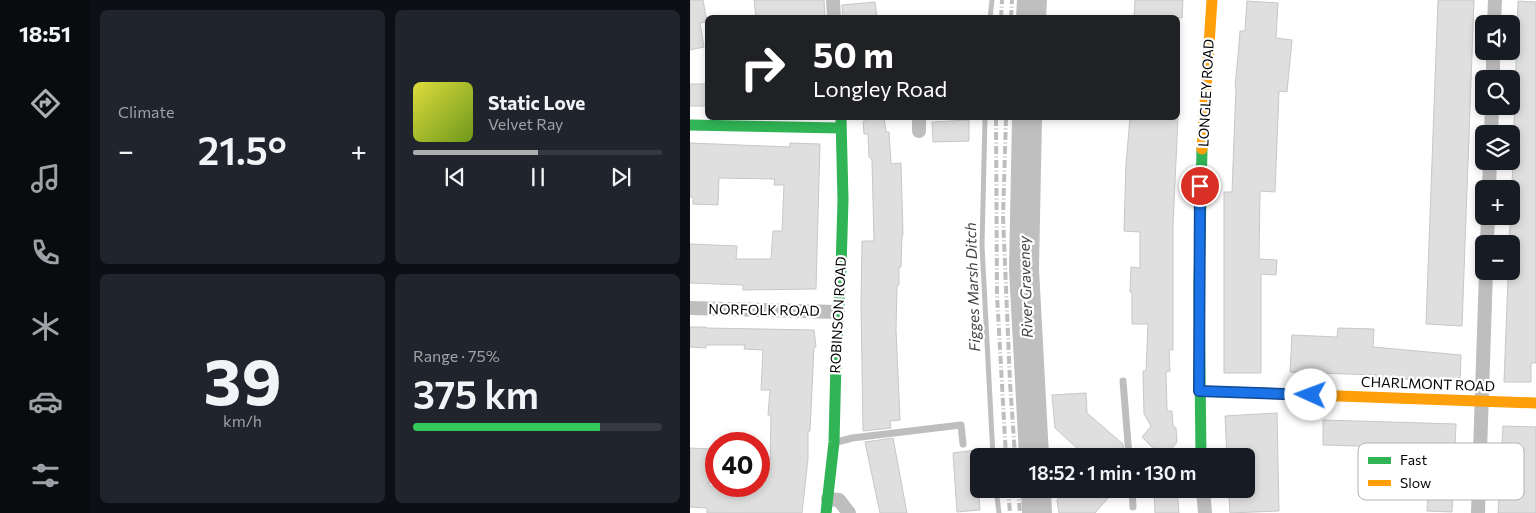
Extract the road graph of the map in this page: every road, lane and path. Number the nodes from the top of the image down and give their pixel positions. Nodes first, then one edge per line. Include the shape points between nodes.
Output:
1 (833, 0) edge
2 (1212, 0) edge
3 (1495, 0) edge
4 (834, 15) edge
5 (1494, 15) edge
6 (841, 123) edge
7 (690, 125) edge
8 (1486, 280) edge
9 (690, 308) edge
10 (838, 312) junction
11 (1123, 381) dead end
12 (1199, 391) junction
13 (1482, 401) junction
14 (1536, 403) edge
15 (834, 442) junction
16 (1480, 443) edge
17 (963, 444) dead end
18 (1129, 448) edge
19 (1201, 448) edge
20 (1133, 498) edge
21 (1204, 498) edge
22 (1478, 500) edge
23 (827, 506) edge
24 (1133, 506) dead end
25 (849, 513) edge
26 (1205, 513) edge
27 (1478, 513) edge

1 - 4 street
2 - 12 street, LONGLEY ROAD via 1200,186
3 - 5 street
6 - 7 street
6 - 10 street, ROBINSON ROAD via 843,200
8 - 13 street
9 - 10 street, NORFOLK ROAD
10 - 15 street, ROBINSON ROAD
11 - 18 lane
12 - 13 street, CHARLMONT ROAD
12 - 19 street, LONGLEY ROAD
13 - 14 street, CHARLMONT ROAD
13 - 16 street
15 - 17 lane via 961,425
15 - 23 street, ROBINSON ROAD
20 - 24 lane
21 - 26 street
22 - 27 street
23 - 25 street via 839,500

